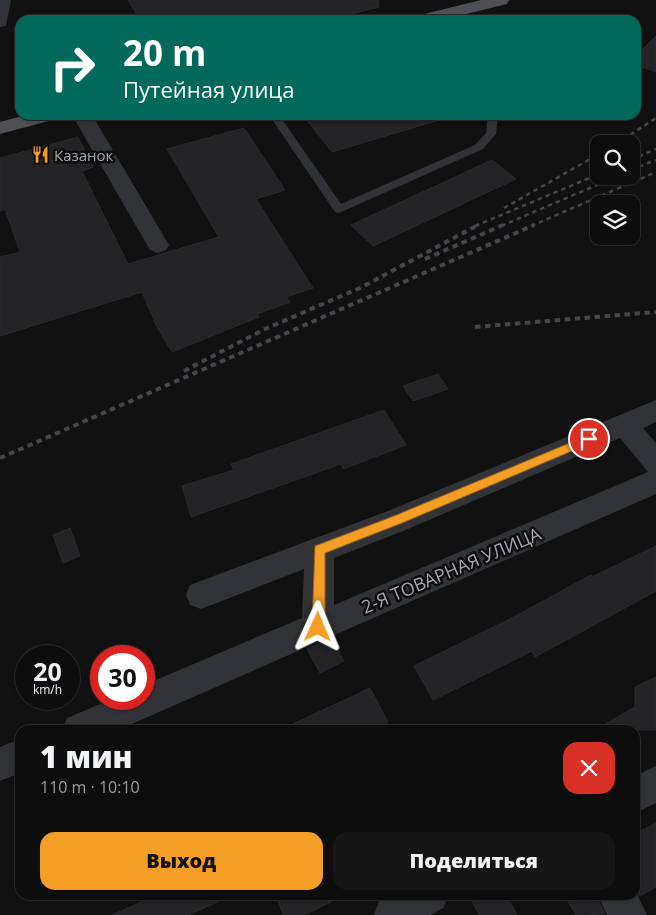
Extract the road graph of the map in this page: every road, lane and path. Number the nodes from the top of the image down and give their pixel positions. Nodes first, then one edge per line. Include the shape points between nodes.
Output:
1 (3, 0) edge
2 (501, 0) edge
3 (442, 15) edge
4 (0, 22) edge
5 (30, 120) edge
6 (85, 120) edge
7 (277, 120) edge
8 (493, 120) edge
9 (0, 128) edge
10 (158, 245) dead end
11 (656, 411) edge
12 (624, 424) junction
13 (656, 463) edge
14 (656, 481) edge
15 (319, 550) junction
16 (201, 595) dead end
17 (318, 627) junction
18 (92, 725) edge
19 (15, 758) edge
20 (0, 764) edge
21 (656, 784) edge
22 (640, 792) edge
23 (421, 900) edge
24 (620, 900) edge
25 (394, 915) edge
26 (628, 915) edge

1 - 4 street
2 - 3 main road
5 - 9 main road
6 - 10 street
7 - 8 lane via 339,210 479,147 492,134
11 - 12 street
12 - 13 street
12 - 15 street
14 - 17 street, 2-Я ТОВАРНАЯ УЛИЦА
15 - 16 street
15 - 17 street
17 - 18 street, 2-Я ТОВАРНАЯ УЛИЦА
19 - 20 street
21 - 22 street
23 - 25 street
24 - 26 street

